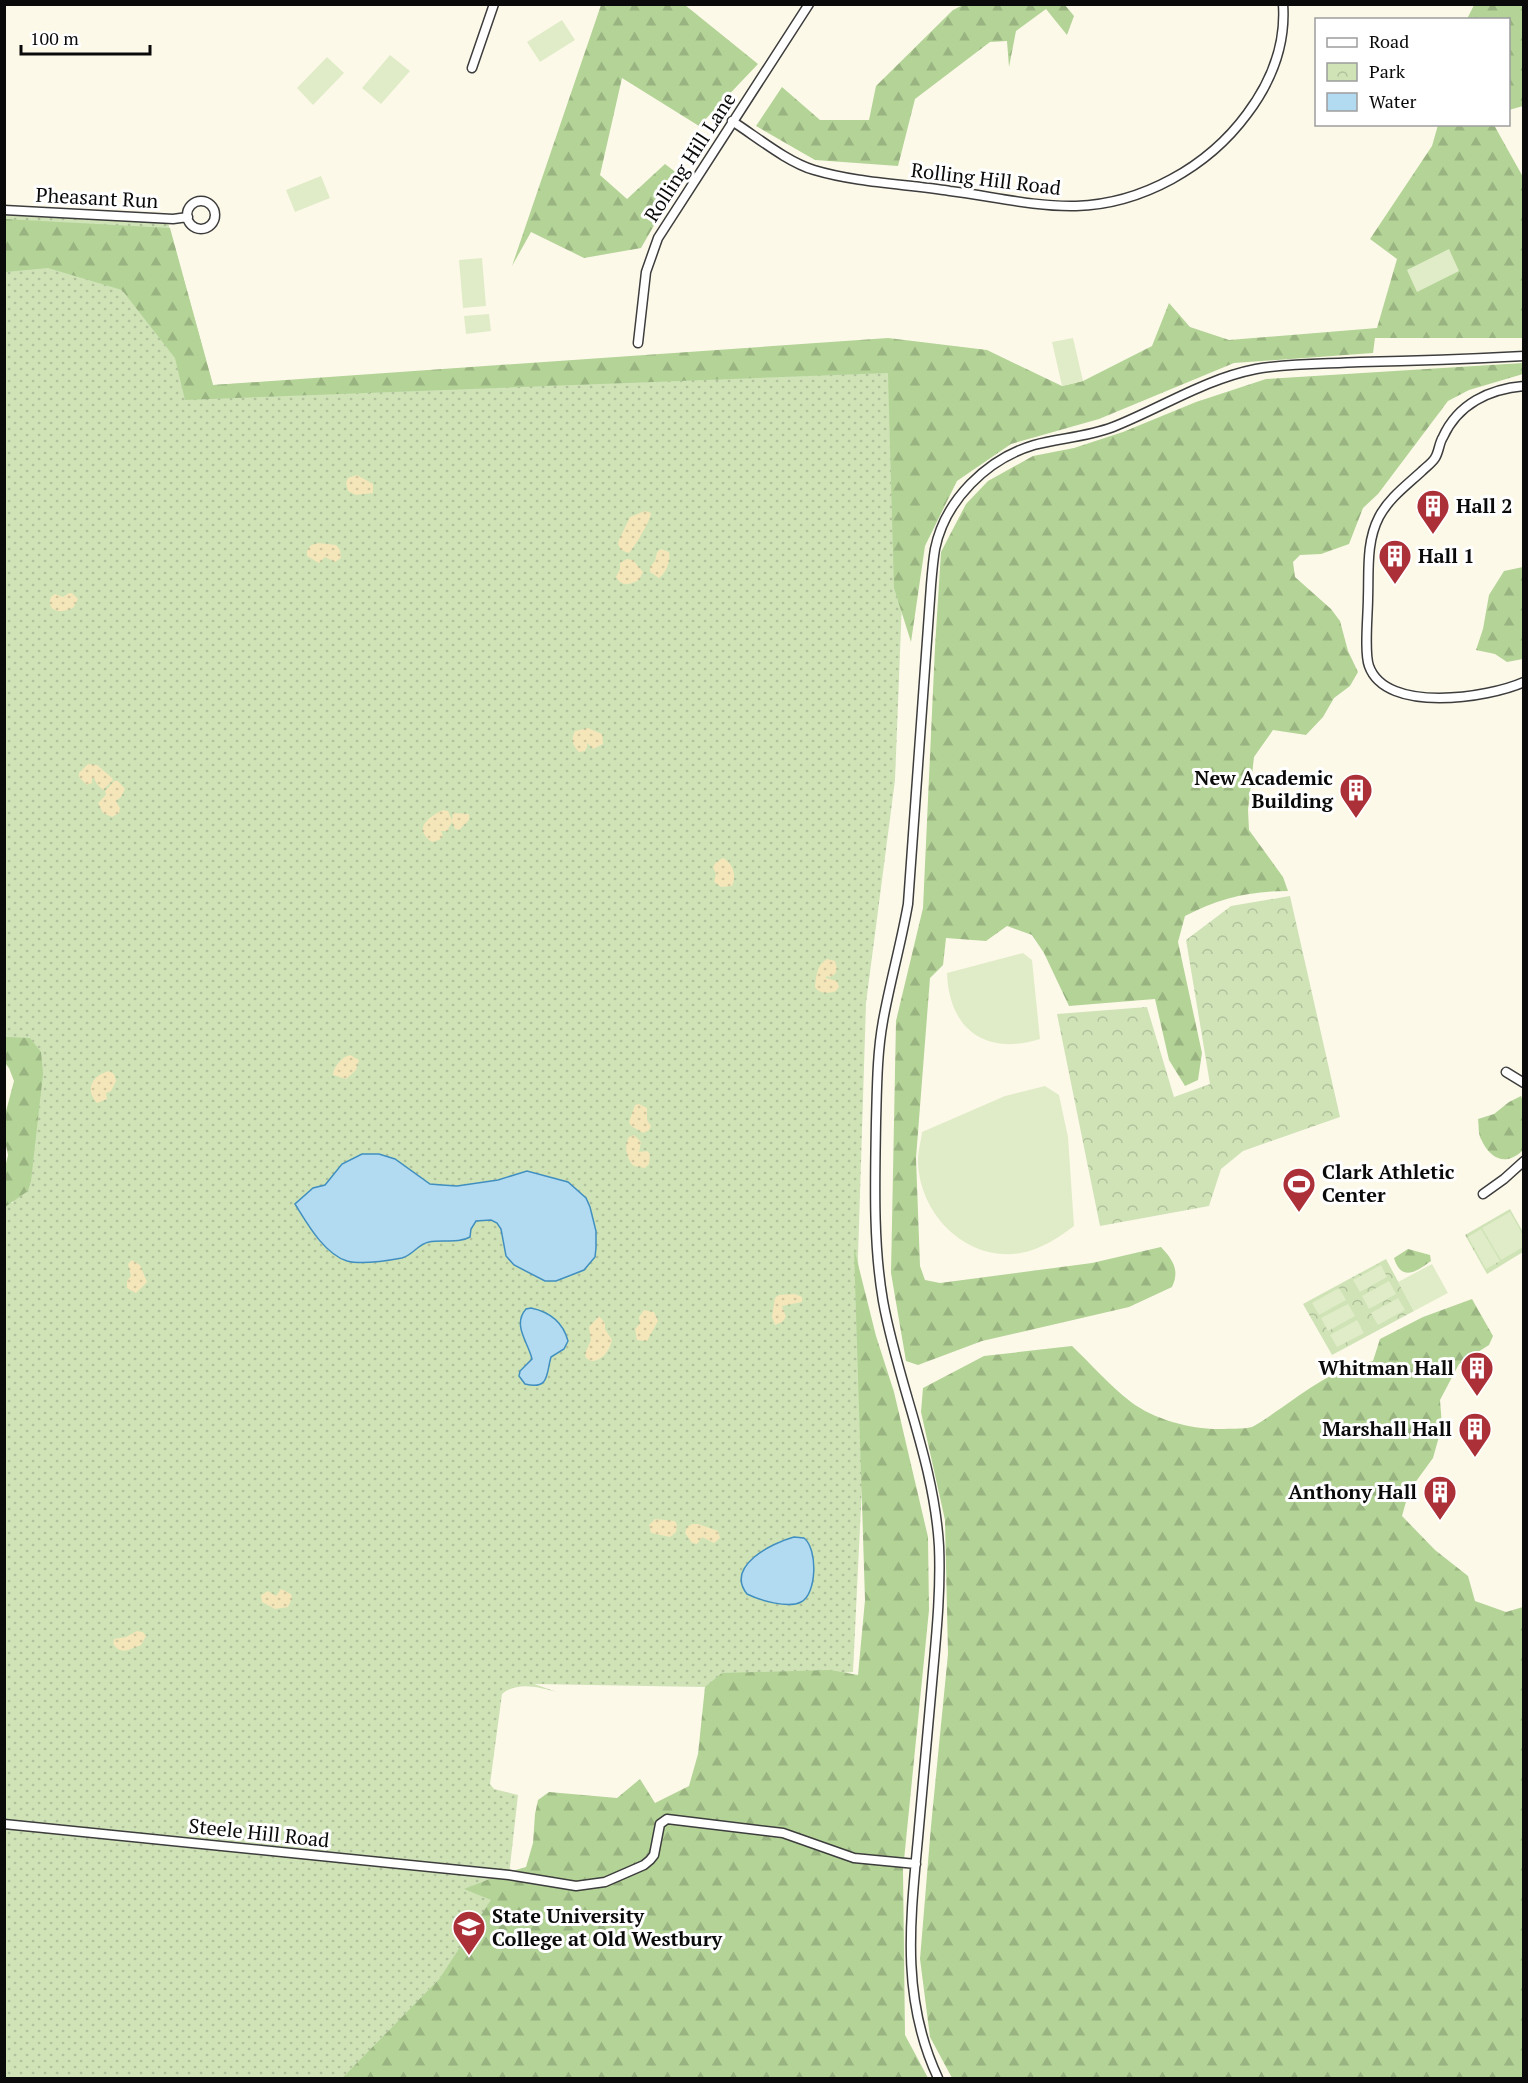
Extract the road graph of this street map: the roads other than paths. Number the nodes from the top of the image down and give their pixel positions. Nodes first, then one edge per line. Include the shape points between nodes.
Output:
1 (494, 4) edge
2 (808, 4) edge
3 (1283, 4) edge
4 (472, 68) dead end
5 (732, 121) junction
6 (4, 210) edge
7 (188, 217) dead end
8 (638, 343) dead end
9 (1524, 356) edge
10 (1524, 386) edge
11 (1524, 682) edge
12 (1506, 1072) dead end
13 (1524, 1083) edge
14 (1524, 1161) edge
15 (1483, 1194) dead end
16 (4, 1824) edge
17 (915, 1864) junction
18 (938, 2079) edge

1 - 4 street
2 - 5 street, Rolling Hill Lane
3 - 5 street, Rolling Hill Road via 1278,56 1261,94 1219,147 1186,171 1139,194 1098,204 1036,204 813,170
5 - 8 street, Rolling Hill Lane via 658,238 646,272
6 - 7 street, Pheasant Run
9 - 17 street via 1298,364 1256,369 1217,380 1113,427 1035,445 1002,459 967,488 942,528 935,548 931,585 908,904 878,1053 875,1175 883,1299 896,1362 933,1494 939,1546 939,1609
10 - 11 street via 1500,389 1465,407 1447,428 1436,458 1386,505 1370,550 1368,632 1369,665 1374,676 1388,689 1405,696 1481,695
12 - 13 street
14 - 15 street
16 - 17 street, Steele Hill Road via 509,1875 576,1886 605,1881 644,1865 654,1855 660,1824 667,1819 783,1833 854,1858
17 - 18 street via 912,1987 917,2020

